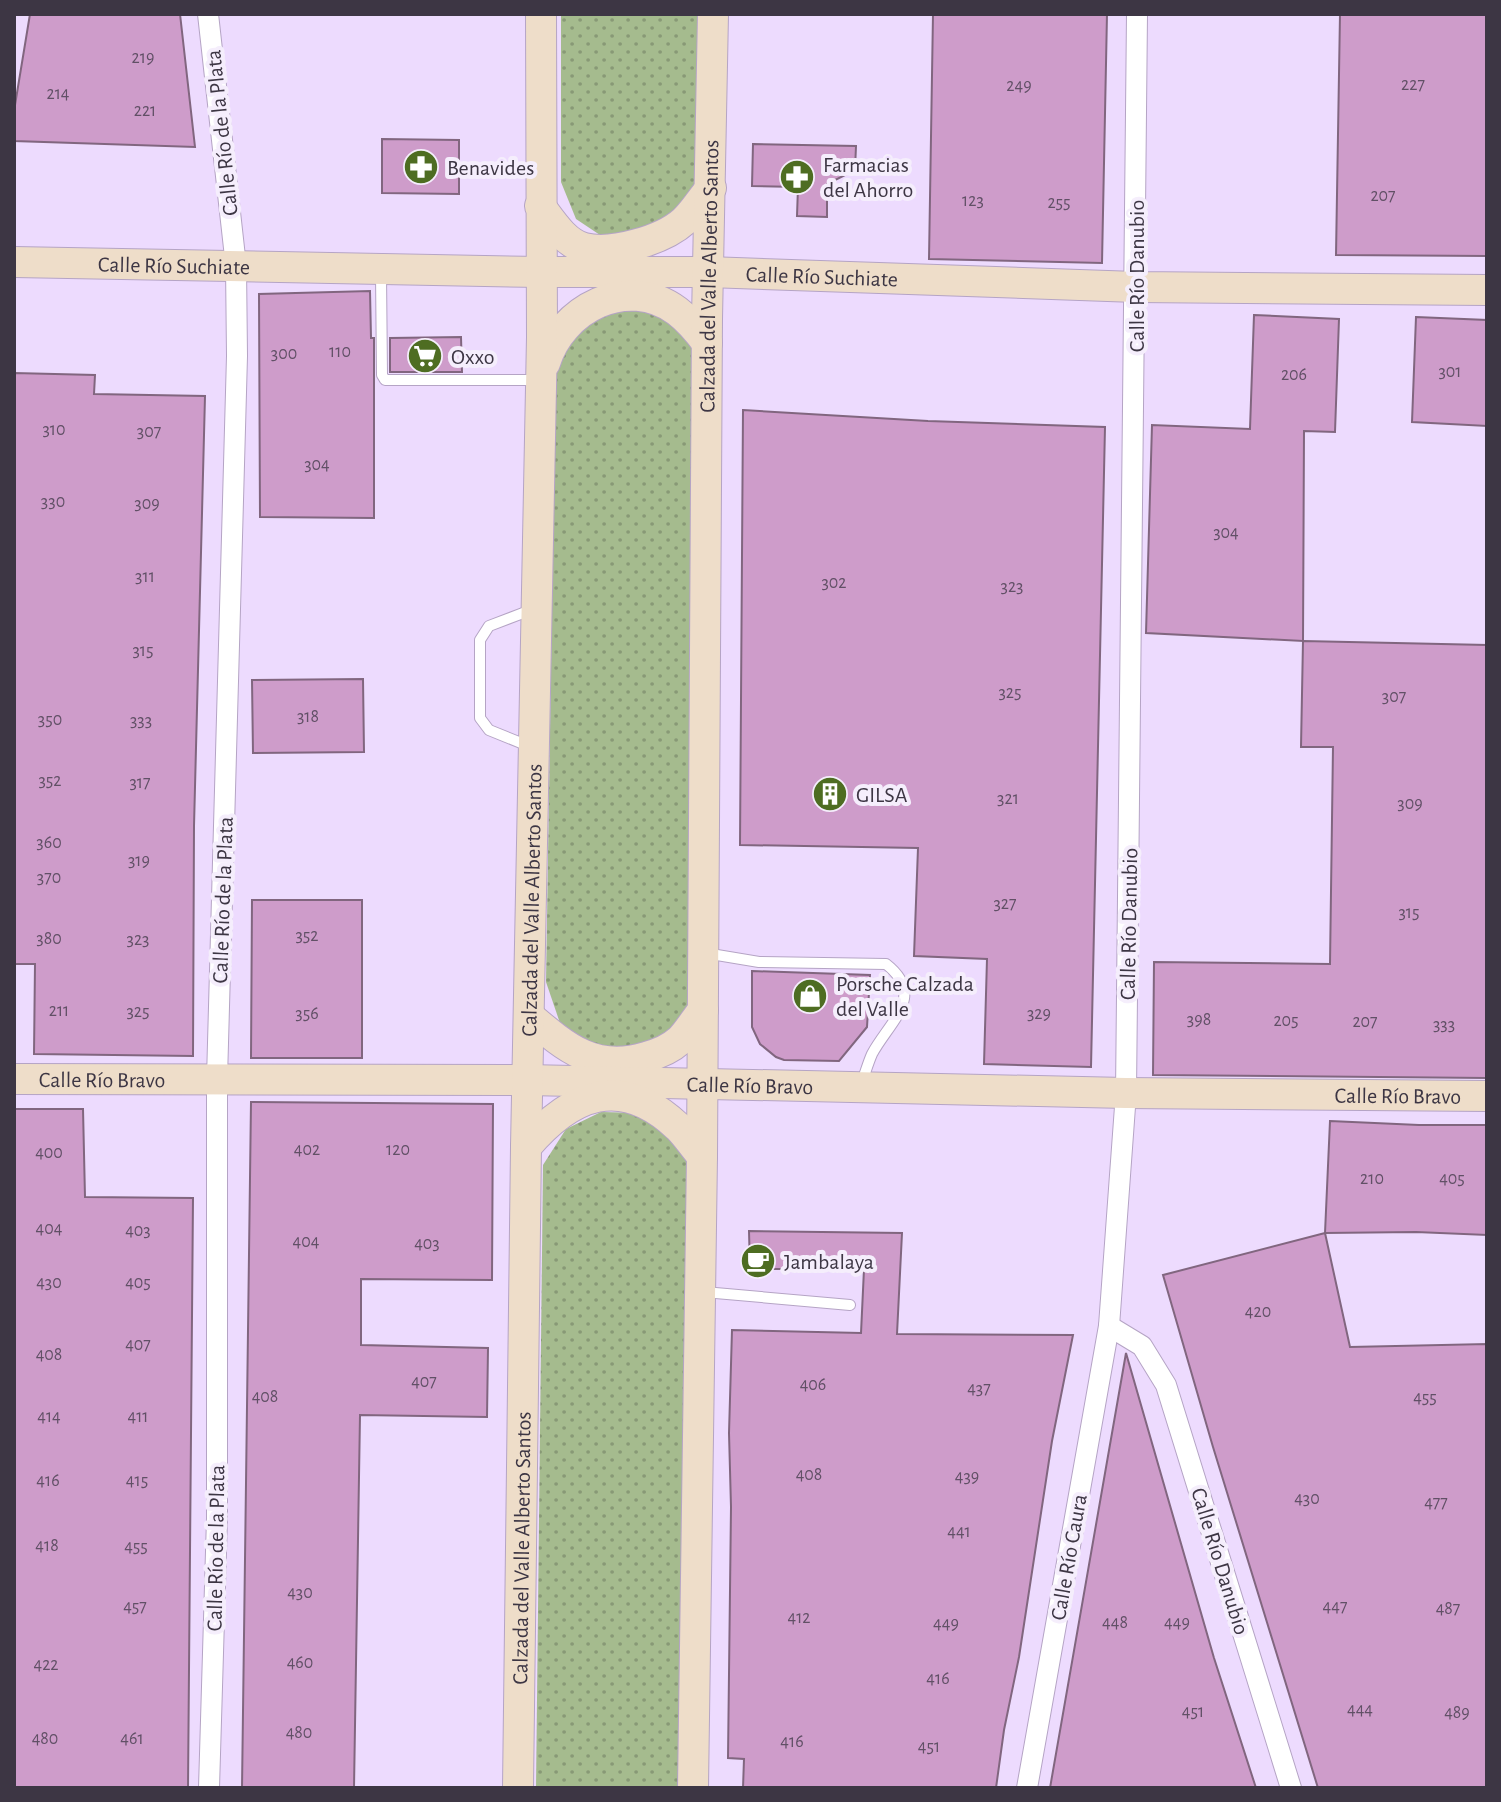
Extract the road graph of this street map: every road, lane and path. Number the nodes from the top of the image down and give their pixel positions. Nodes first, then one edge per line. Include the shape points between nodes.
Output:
1 (208, 14) edge
2 (541, 14) edge
3 (713, 14) edge
4 (1137, 14) edge
5 (711, 188) junction
6 (540, 206) junction
7 (14, 262) edge
8 (236, 266) junction
9 (381, 269) junction
10 (540, 272) junction
11 (708, 272) junction
12 (1136, 287) junction
13 (1487, 290) edge
14 (707, 343) junction
15 (540, 380) junction
16 (537, 607) junction
17 (534, 748) junction
18 (703, 953) junction
19 (703, 1010) junction
20 (529, 1016) junction
21 (14, 1079) edge
22 (217, 1079) junction
23 (528, 1080) junction
24 (702, 1085) junction
25 (860, 1087) junction
26 (1126, 1093) junction
27 (1487, 1096) edge
28 (526, 1147) junction
29 (702, 1156) junction
30 (700, 1292) junction
31 (850, 1305) dead end
32 (1109, 1326) junction
33 (209, 1788) edge
34 (518, 1788) edge
35 (693, 1788) edge
36 (1027, 1788) edge
37 (1291, 1788) edge

1 - 8 street, Calle Río de la Plata
2 - 6 main road, Calzada del Valle Alberto Santos
3 - 5 main road, Calzada del Valle Alberto Santos
4 - 12 street, Calle Río Danubio
5 - 6 main road via 683,222 651,240 620,248 583,248 560,233
5 - 11 main road, Calzada del Valle Alberto Santos
6 - 10 main road, Calzada del Valle Alberto Santos
7 - 8 main road, Calle Río Suchiate
8 - 9 main road, Calle Río Suchiate
8 - 22 street, Calle Río de la Plata
9 - 10 main road, Calle Río Suchiate
9 - 15 lane via 385,380
10 - 11 main road, Calle Río Suchiate
10 - 15 main road, Calzada del Valle Alberto Santos
11 - 12 main road, Calle Río Suchiate
11 - 14 main road, Calzada del Valle Alberto Santos
12 - 13 main road, Calle Río Suchiate
12 - 26 street, Calle Río Danubio
14 - 15 main road via 675,310 650,298 623,296 592,304 566,323
14 - 18 main road, Calzada del Valle Alberto Santos
15 - 16 main road, Calzada del Valle Alberto Santos
16 - 17 main road, Calzada del Valle Alberto Santos
16 - 17 lane via 489,626 480,640 480,718 489,730
17 - 20 main road, Calzada del Valle Alberto Santos
18 - 19 main road, Calzada del Valle Alberto Santos
18 - 25 lane via 759,962 886,964 897,972 904,985 902,1009 872,1054
19 - 20 main road via 680,1040 658,1054 613,1062 581,1055
19 - 24 main road, Calzada del Valle Alberto Santos
20 - 23 main road, Calzada del Valle Alberto Santos
21 - 22 main road, Calle Río Bravo
22 - 23 main road, Calle Río Bravo
22 - 33 street, Calle Río de la Plata via 217,1518
23 - 24 main road, Calle Río Bravo
23 - 28 main road, Calzada del Valle Alberto Santos
24 - 25 main road, Calle Río Bravo
24 - 29 main road, Calzada del Valle Alberto Santos
25 - 26 main road, Calle Río Bravo
26 - 27 main road, Calle Río Bravo
26 - 32 street, Calle Río Danubio
28 - 29 main road via 545,1124 577,1102 599,1095 647,1105 677,1127
28 - 34 main road, Calzada del Valle Alberto Santos
29 - 30 main road, Calzada del Valle Alberto Santos
30 - 31 lane
30 - 35 main road, Calzada del Valle Alberto Santos
32 - 36 street, Calle Río Caura
32 - 37 street, Calle Río Danubio via 1142,1346 1166,1385

